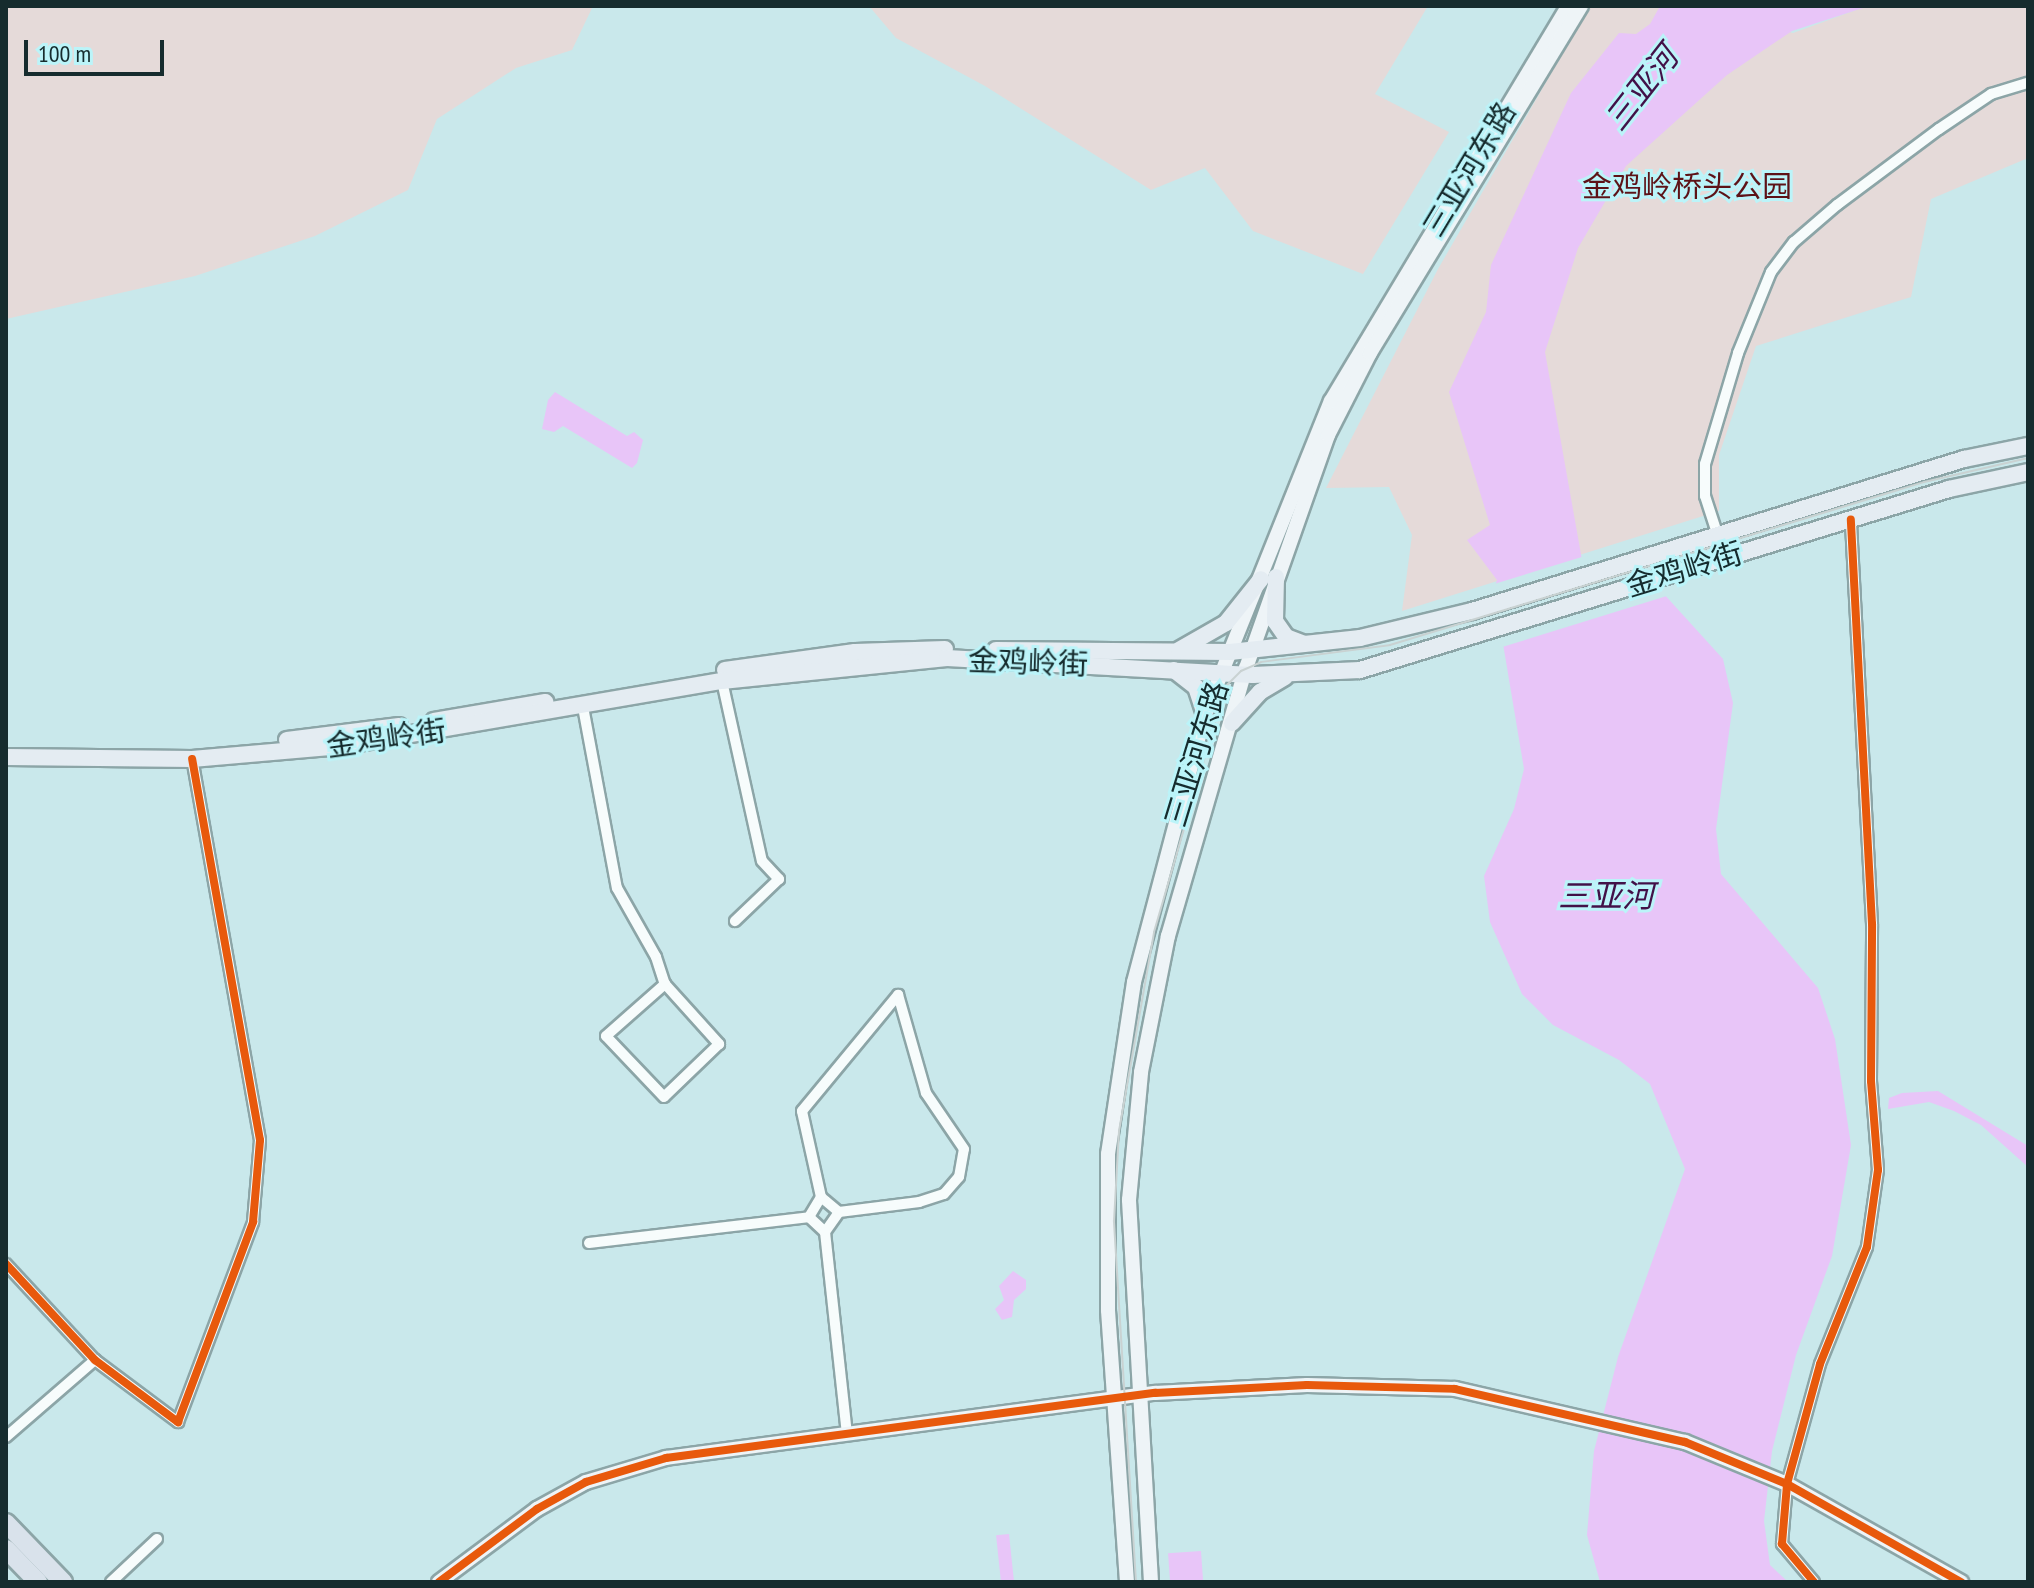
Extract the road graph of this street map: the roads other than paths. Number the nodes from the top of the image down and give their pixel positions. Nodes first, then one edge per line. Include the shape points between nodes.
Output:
1 (1568, 6) edge
2 (1581, 6) edge
3 (2028, 83) edge
4 (2028, 446) edge
5 (2028, 472) edge
6 (1851, 520) junction
7 (1718, 536) junction
8 (1268, 578) junction
9 (1313, 645) junction
10 (1252, 650) junction
11 (1230, 652) junction
12 (1170, 660) junction
13 (1221, 673) junction
14 (1244, 675) junction
15 (1287, 676) junction
16 (722, 681) junction
17 (583, 707) junction
18 (1205, 714) junction
19 (1232, 723) junction
20 (6, 748) edge
21 (6, 757) edge
22 (192, 759) junction
23 (735, 921) dead end
24 (665, 984) junction
25 (821, 1197) junction
26 (839, 1212) junction
27 (809, 1217) junction
28 (825, 1232) junction
29 (589, 1243) dead end
30 (6, 1264) edge
31 (95, 1360) junction
32 (1140, 1395) junction
33 (1113, 1398) junction
34 (847, 1434) junction
35 (6, 1437) edge
36 (1782, 1482) junction
37 (6, 1523) edge
38 (157, 1539) dead end
39 (6, 1549) edge
40 (38, 1582) edge
41 (63, 1582) edge
42 (111, 1582) edge
43 (439, 1582) edge
44 (1127, 1582) edge
45 (1151, 1582) edge
46 (1814, 1582) edge
47 (1961, 1582) edge

1 - 8 main road, 三亚河东路 via 1331,401
2 - 8 main road, 三亚河东路 via 1370,353 1328,435
3 - 7 street via 1991,94 1939,129 1837,205 1794,242 1771,272 1738,353 1705,464 1705,496
4 - 7 main road, 金鸡岭街 via 1964,459
5 - 6 main road, 金鸡岭街 via 1949,489
6 - 15 main road, 金鸡岭街 via 1360,670
6 - 36 street via 1872,924 1871,1081 1878,1170 1867,1247 1820,1364
7 - 9 main road, 金鸡岭街 via 1472,611
8 - 9 main road via 1279,629 1295,643
8 - 10 main road, 三亚河东路
8 - 11 main road, 三亚河东路
8 - 12 main road via 1226,623
9 - 10 main road, 金鸡岭街
10 - 11 main road, 金鸡岭街
10 - 14 main road, 三亚河东路
11 - 12 main road, 金鸡岭街
11 - 13 main road, 三亚河东路
12 - 13 main road, 金鸡岭街
12 - 16 main road, 金鸡岭街 via 947,658
12 - 18 main road via 1196,687
12 - 20 main road, 金鸡岭街 via 855,652 414,725 243,745
13 - 14 main road, 金鸡岭街
13 - 18 main road, 三亚河东路
14 - 15 main road, 金鸡岭街
14 - 19 main road, 三亚河东路
15 - 19 main road via 1260,692
16 - 17 main road, 金鸡岭街
16 - 23 street via 762,861 779,879
17 - 22 main road, 金鸡岭街 via 341,746
17 - 24 street via 617,888 656,957
18 - 33 main road, 三亚河东路 via 1145,932 1121,1051 1105,1204
19 - 32 main road, 三亚河东路 via 1168,936 1142,1063 1129,1200
21 - 22 main road, 金鸡岭街
22 - 31 street via 260,1140 253,1222 178,1422
24 - 24 street via 719,1044 664,1097 606,1036
25 - 26 street
25 - 26 street via 802,1111 898,995 926,1093 964,1149 959,1177 944,1194 919,1202
25 - 27 street
26 - 28 street
27 - 28 street
27 - 29 street
28 - 34 street
30 - 31 street
31 - 35 street
32 - 33 main road
32 - 36 main road via 1239,1387 1455,1389 1685,1442
32 - 45 main road, 三亚河东路
33 - 34 main road
33 - 44 main road, 三亚河东路
34 - 43 main road via 730,1447 626,1467 537,1509
36 - 46 street via 1782,1544
36 - 47 main road
37 - 41 highway
38 - 42 street
39 - 40 highway

